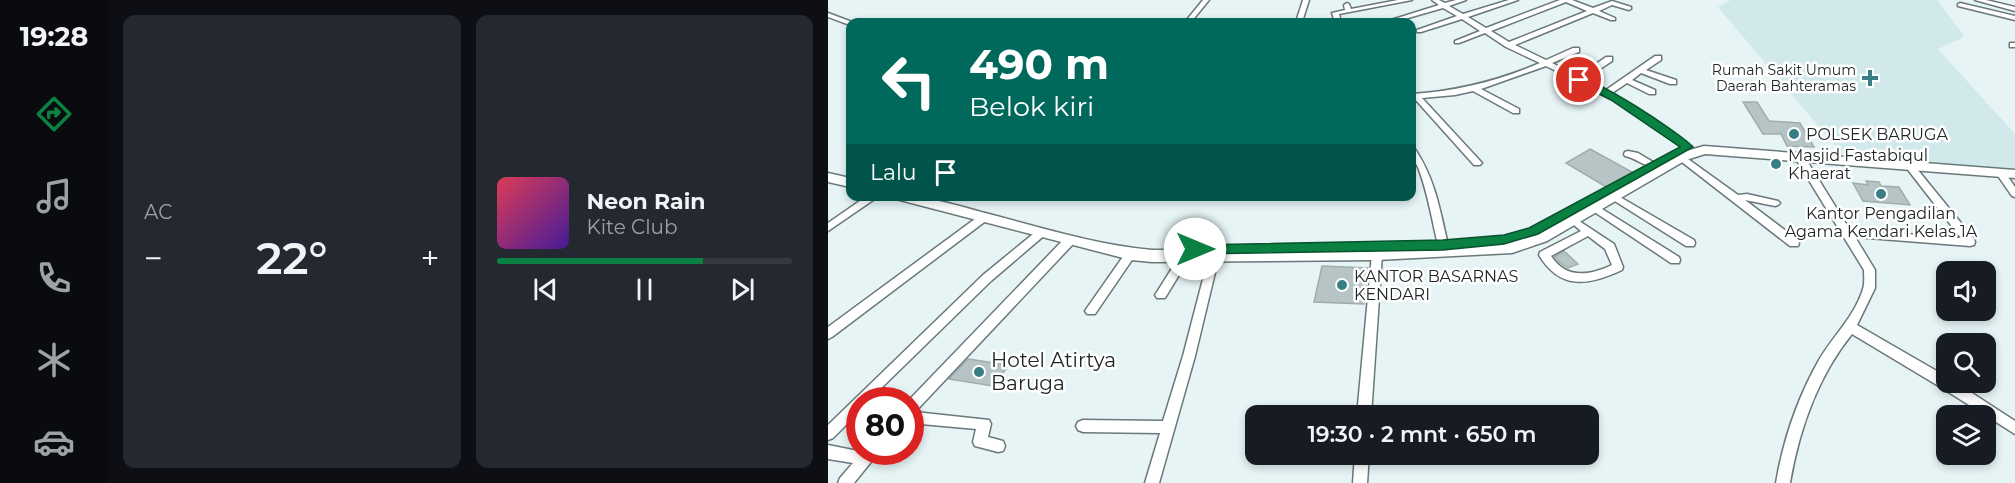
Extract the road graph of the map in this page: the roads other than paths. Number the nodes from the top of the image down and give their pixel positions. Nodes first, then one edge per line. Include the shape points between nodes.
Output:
1 (1206, 0) edge
2 (1306, 0) edge
3 (1409, 0) edge
4 (1435, 0) edge
5 (1463, 0) edge
6 (1515, 0) edge
7 (1566, 0) edge
8 (1978, 0) edge
9 (1332, 5) dead end
10 (1960, 5) dead end
11 (1445, 6) junction
12 (1629, 8) dead end
13 (2015, 9) edge
14 (1594, 10) junction
15 (1335, 13) junction
16 (828, 15) edge
17 (1191, 18) edge
18 (1300, 18) edge
19 (1337, 18) edge
20 (1401, 18) edge
21 (1464, 18) junction
22 (2015, 18) edge
23 (1612, 19) dead end
24 (846, 22) edge
25 (1419, 31) dead end
26 (1485, 31) junction
27 (1457, 42) dead end
28 (1509, 45) junction
29 (1576, 50) dead end
30 (1658, 58) dead end
31 (1609, 59) dead end
32 (1544, 63) junction
33 (1641, 70) junction
34 (1579, 80) junction
35 (1628, 81) junction
36 (1673, 82) dead end
37 (1473, 88) junction
38 (1652, 92) dead end
39 (1606, 93) junction
40 (1416, 96) edge
41 (1416, 98) edge
42 (1516, 111) dead end
43 (1684, 152) junction
44 (1628, 154) dead end
45 (1798, 156) junction
46 (1416, 157) edge
47 (1856, 158) junction
48 (1477, 163) dead end
49 (1653, 165) junction
50 (1911, 166) junction
51 (828, 170) edge
52 (2010, 172) edge
53 (846, 174) edge
54 (828, 177) edge
55 (846, 182) edge
56 (1619, 190) junction
57 (2015, 194) edge
58 (1735, 199) junction
59 (867, 201) edge
60 (920, 201) edge
61 (952, 201) edge
62 (1775, 203) dead end
63 (1594, 207) junction
64 (983, 218) junction
65 (1573, 220) junction
66 (828, 228) edge
67 (1042, 232) junction
68 (1588, 232) junction
69 (1846, 233) junction
70 (1070, 240) junction
71 (1690, 243) dead end
72 (1794, 243) dead end
73 (1443, 245) junction
74 (1324, 251) junction
75 (1131, 254) junction
76 (1377, 254) junction
77 (1214, 256) junction
78 (1185, 257) junction
79 (1675, 260) dead end
80 (1161, 295) dead end
81 (1091, 311) dead end
82 (1850, 327) junction
83 (828, 334) edge
84 (874, 387) edge
85 (924, 393) edge
86 (1365, 405) edge
87 (846, 415) edge
88 (924, 418) edge
89 (1083, 426) dead end
90 (1169, 427) junction
91 (2015, 428) edge
92 (828, 434) edge
93 (998, 446) dead end
94 (828, 452) edge
95 (846, 453) edge
96 (860, 465) edge
97 (1361, 465) edge
98 (845, 483) edge
99 (1152, 483) edge
100 (1360, 483) edge
101 (1783, 483) edge

1 - 17 street
2 - 18 street
3 - 15 street
4 - 11 street
5 - 11 street
6 - 21 street
7 - 14 street
7 - 26 street
8 - 13 street
9 - 15 street
10 - 22 street
11 - 20 street
11 - 21 street
12 - 14 street via 1614,3
14 - 23 street
14 - 28 street
15 - 19 street
16 - 24 street
21 - 25 street
21 - 26 street
26 - 27 street
26 - 28 street
28 - 32 street
29 - 32 street
30 - 33 street
31 - 34 street
32 - 34 street
32 - 37 street
33 - 35 street
33 - 36 street
34 - 39 street
35 - 38 street
35 - 39 street
37 - 40 street
37 - 42 street
39 - 43 street
41 - 48 street
43 - 45 highway via 1718,150
43 - 47 highway via 1706,144
43 - 49 highway
43 - 56 highway
43 - 58 street
44 - 49 street
45 - 47 highway
45 - 69 street
46 - 73 street via 1429,184
47 - 50 highway
47 - 52 highway
49 - 56 highway
50 - 52 highway
50 - 69 street via 1970,242
51 - 53 highway
52 - 57 street
54 - 55 highway
56 - 63 highway
56 - 71 street
56 - 73 highway via 1533,231 1496,242
58 - 62 street via 1747,197
58 - 72 street
59 - 66 street
60 - 64 highway
61 - 74 highway via 1136,246
63 - 65 highway
63 - 79 street
64 - 67 highway
64 - 83 street
65 - 68 street
65 - 76 highway via 1512,247
67 - 70 highway
67 - 84 street via 987,278
68 - 68 street via 1545,254 1544,256 1561,274 1574,278 1617,268 1612,249
69 - 82 street via 1870,270 1869,288
70 - 75 highway
70 - 85 street
73 - 74 highway
74 - 76 highway
74 - 77 highway
75 - 78 highway
75 - 81 street
76 - 86 street
77 - 78 highway
77 - 90 street
78 - 80 street
82 - 91 street
82 - 101 street via 1829,355 1812,394 1788,453
87 - 92 street
88 - 93 street via 984,424 980,442
89 - 90 street
90 - 99 street
94 - 95 street
96 - 98 street
97 - 100 street

